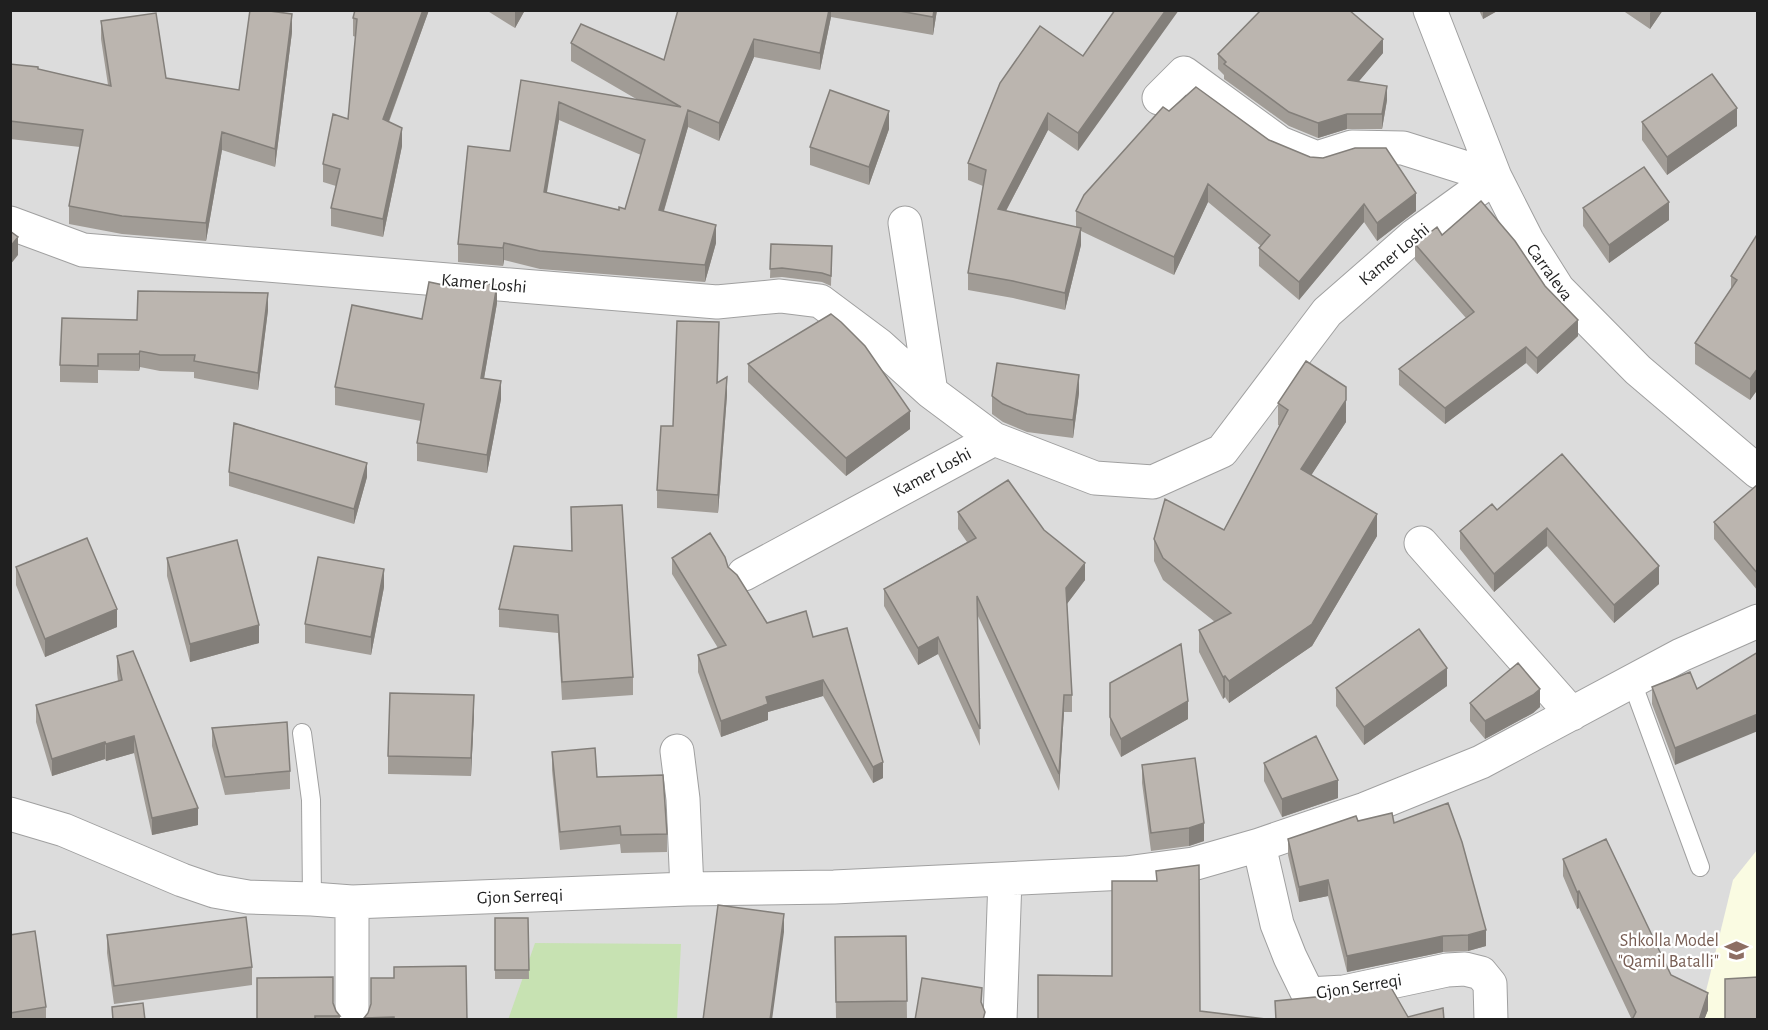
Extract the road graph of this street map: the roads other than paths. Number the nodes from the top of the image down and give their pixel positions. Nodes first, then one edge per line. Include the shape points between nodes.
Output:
1 (1430, 10) edge
2 (1159, 99) dead end
3 (1495, 177) junction
4 (10, 224) edge
5 (905, 224) dead end
6 (931, 392) junction
7 (994, 439) junction
8 (1758, 472) edge
9 (1421, 543) dead end
10 (744, 574) dead end
11 (1758, 621) edge
12 (1632, 682) junction
13 (1572, 714) junction
14 (302, 733) dead end
15 (677, 751) dead end
16 (10, 814) edge
17 (1259, 845) junction
18 (1700, 867) dead end
19 (1005, 879) junction
20 (687, 889) junction
21 (312, 899) junction
22 (352, 902) junction
23 (352, 1020) edge
24 (1000, 1020) edge
25 (1491, 1020) edge

1 - 3 street, Carraleva
2 - 3 street via 1184,73 1280,143 1317,158 1352,147 1403,148
3 - 7 street, Kamer Loshi via 1414,235 1327,312 1222,451 1153,482 1095,478
3 - 8 street, Carraleva via 1558,289 1638,370
4 - 6 street, Kamer Loshi via 83,250 717,302 780,296 820,301 879,345
5 - 6 street
6 - 7 street, Kamer Loshi
7 - 10 street, Kamer Loshi
9 - 13 street
11 - 12 street, Gjon Serreqi
12 - 13 street, Gjon Serreqi
12 - 18 lane
13 - 17 street, Gjon Serreqi via 1481,762 1365,809
14 - 21 lane via 311,800
15 - 20 street
16 - 21 street, Gjon Serreqi via 64,830 214,891 248,897
17 - 19 street, Gjon Serreqi via 1192,864 1126,873
17 - 25 street, Gjon Serreqi via 1277,924 1308,994 1344,992 1465,969 1481,973 1490,984
19 - 20 street, Gjon Serreqi
19 - 24 street
20 - 22 street, Gjon Serreqi
21 - 22 street, Gjon Serreqi
22 - 23 street

